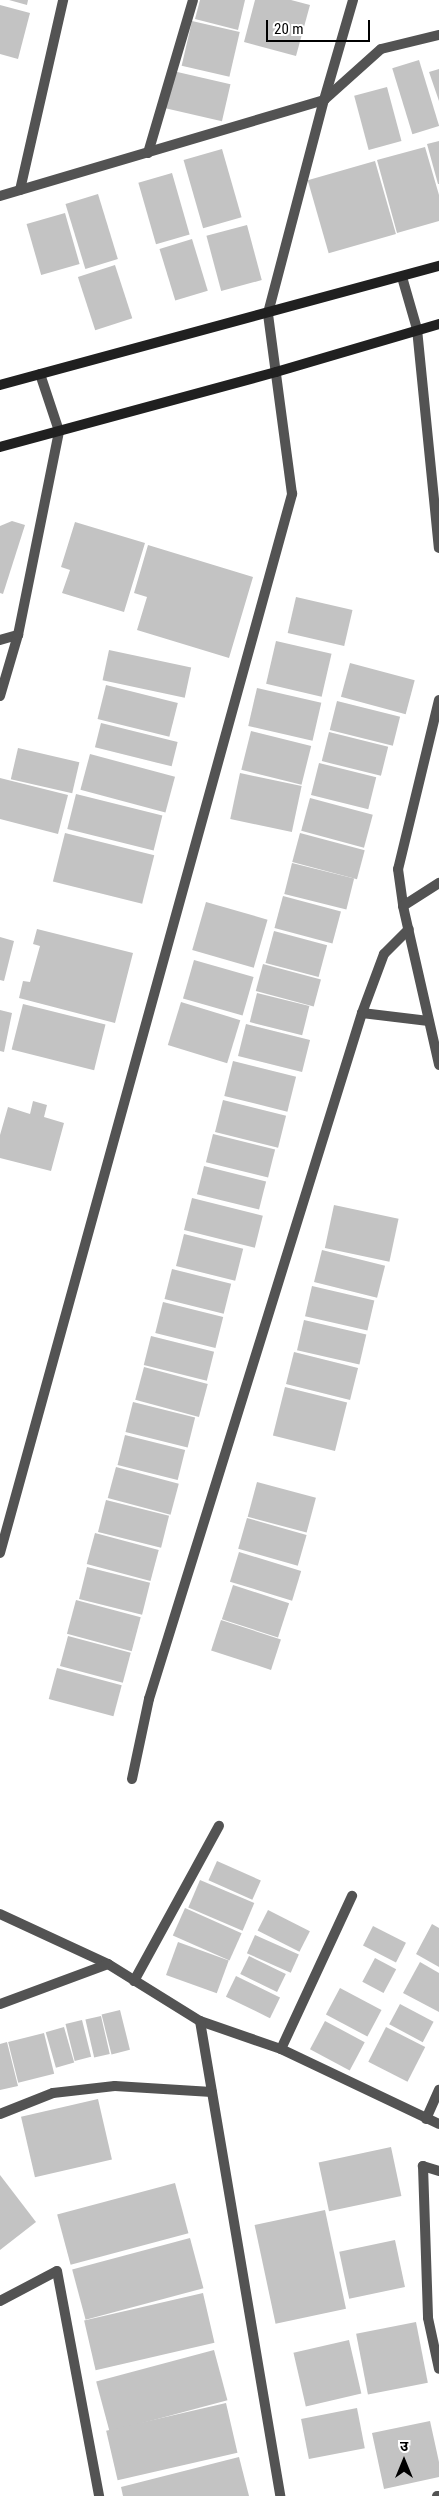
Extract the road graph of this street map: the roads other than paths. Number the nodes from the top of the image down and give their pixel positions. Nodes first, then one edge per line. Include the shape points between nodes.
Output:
1 (64, 0) edge
2 (193, 0) edge
3 (353, 0) edge
4 (439, 35) edge
5 (324, 100) junction
6 (148, 153) junction
7 (20, 190) junction
8 (0, 196) edge
9 (439, 266) edge
10 (402, 277) junction
11 (268, 313) junction
12 (439, 324) edge
13 (417, 329) junction
14 (276, 372) junction
15 (40, 374) junction
16 (0, 385) edge
17 (59, 431) junction
18 (0, 447) edge
19 (438, 531) edge
20 (439, 548) edge
21 (18, 635) junction
22 (0, 640) edge
23 (0, 696) edge
24 (439, 700) edge
25 (439, 883) edge
26 (403, 906) junction
27 (409, 928) junction
28 (362, 1013) junction
29 (429, 1021) junction
30 (439, 1065) edge
31 (0, 1553) edge
32 (132, 1779) dead end
33 (219, 1826) dead end
34 (352, 1896) dead end
35 (0, 1914) edge
36 (108, 1964) junction
37 (134, 1981) junction
38 (0, 2004) edge
39 (200, 2021) junction
40 (281, 2050) junction
41 (439, 2090) edge
42 (212, 2092) junction
43 (0, 2114) edge
44 (426, 2119) junction
45 (439, 2124) edge
46 (439, 2171) edge
47 (0, 2301) edge
48 (428, 2318) junction
49 (439, 2322) edge
50 (439, 2369) edge
51 (99, 2496) edge
52 (280, 2496) edge

1 - 7 street
2 - 6 street
3 - 5 street
4 - 5 street via 381,49
5 - 6 street
5 - 11 street
6 - 7 street
7 - 8 street
9 - 10 street
10 - 11 street
10 - 13 street
11 - 14 street
11 - 15 street
12 - 13 street
13 - 14 street
13 - 19 street
14 - 17 street
14 - 31 street via 292,494
15 - 16 street
15 - 17 street
17 - 18 street
17 - 21 street
19 - 20 street
21 - 22 street
21 - 23 street
24 - 26 street via 398,869
25 - 26 street
26 - 27 street
27 - 28 street via 384,954
27 - 29 street
28 - 29 street
28 - 32 street via 149,1700
29 - 30 street
33 - 37 street
34 - 40 street
35 - 36 street
36 - 37 street
36 - 38 street
37 - 39 street
39 - 40 street
39 - 42 street
40 - 44 street
41 - 44 street
42 - 43 street via 115,2086 53,2093
42 - 52 street
44 - 45 street
46 - 48 street via 423,2166
47 - 51 street via 57,2271
48 - 49 street
48 - 50 street

